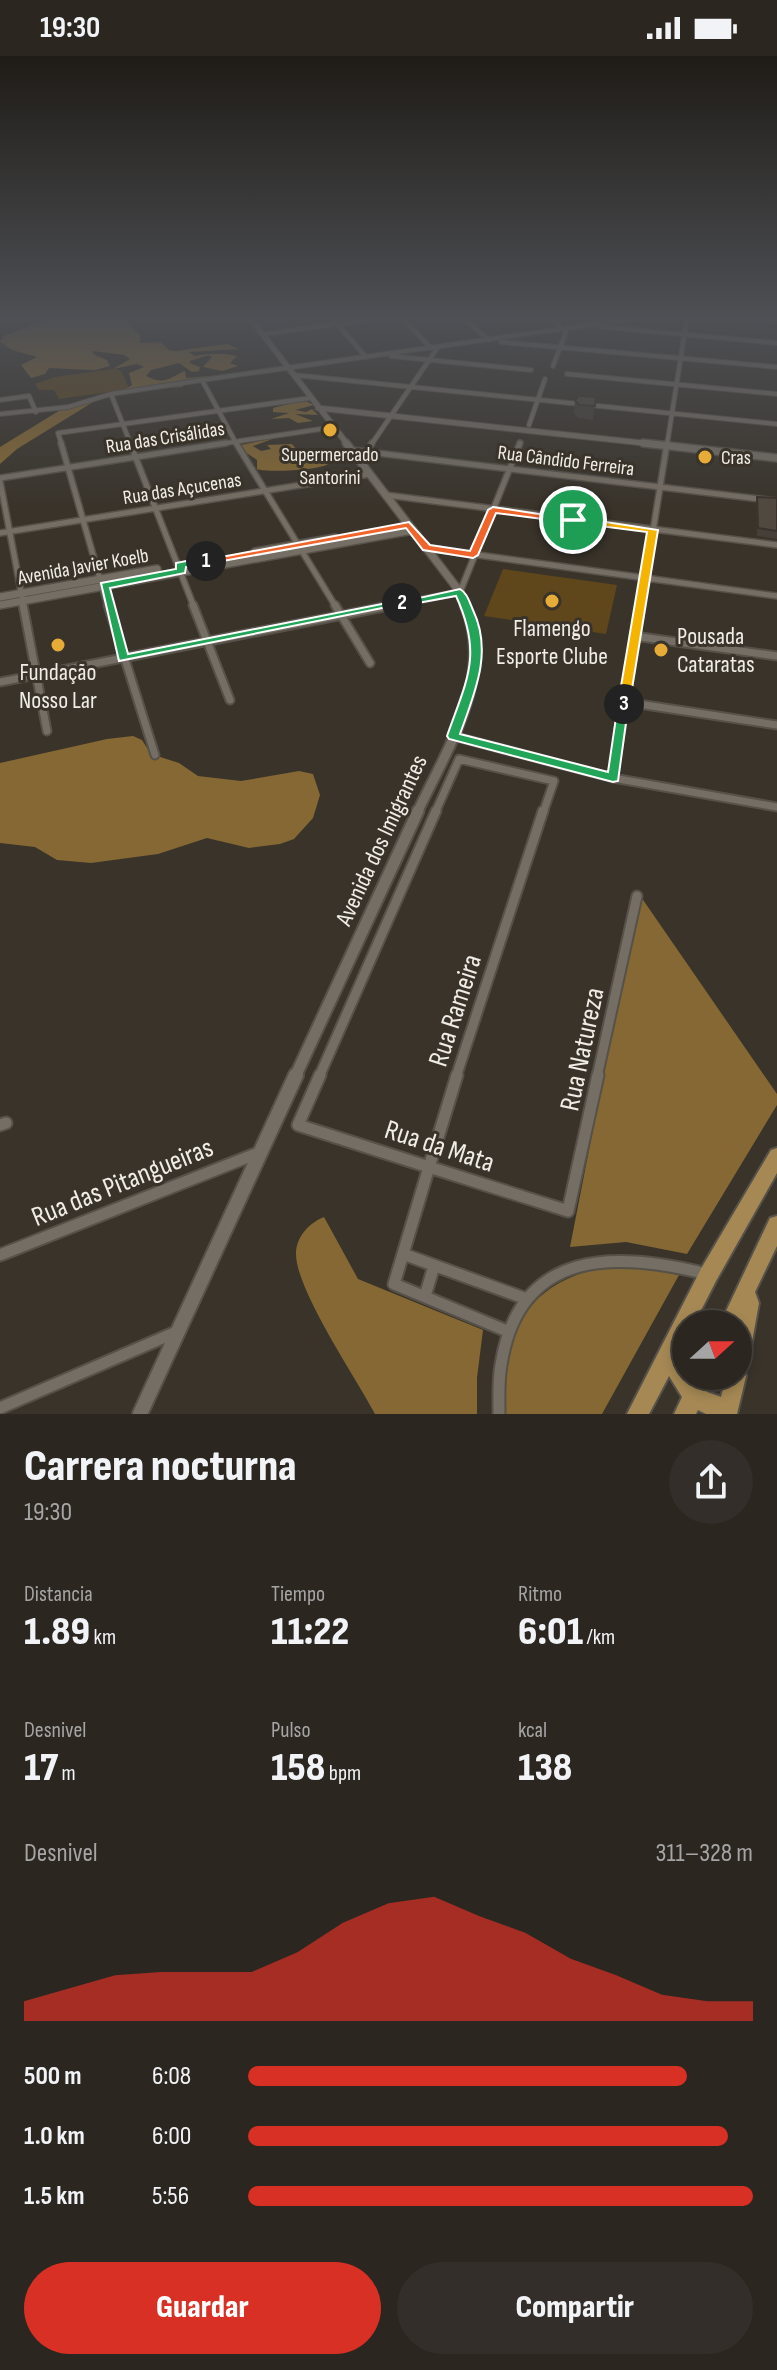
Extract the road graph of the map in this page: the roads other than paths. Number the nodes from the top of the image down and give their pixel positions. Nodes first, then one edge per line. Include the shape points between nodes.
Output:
1 (193, 381) edge
2 (203, 381) edge
3 (299, 381) edge
4 (356, 381) edge
5 (415, 381) edge
6 (544, 381) edge
7 (647, 381) edge
8 (676, 384) junction
9 (411, 387) junction
10 (111, 394) junction
11 (777, 394) edge
12 (311, 398) junction
13 (0, 400) edge
14 (537, 400) junction
15 (35, 410) junction
16 (320, 410) junction
17 (217, 411) junction
18 (0, 414) edge
19 (671, 414) junction
20 (389, 417) junction
21 (122, 424) junction
22 (777, 424) edge
23 (529, 425) dead end
24 (334, 427) junction
25 (236, 443) junction
26 (520, 443) dead end
27 (667, 448) junction
28 (352, 450) junction
29 (366, 452) junction
30 (136, 458) junction
31 (777, 461) edge
32 (68, 468) junction
33 (508, 470) junction
34 (370, 474) junction
35 (0, 479) edge
36 (659, 487) junction
37 (266, 490) junction
38 (386, 495) junction
39 (777, 501) edge
40 (156, 508) junction
41 (493, 510) junction
42 (83, 520) junction
43 (411, 527) junction
44 (653, 530) junction
45 (9, 532) junction
46 (0, 533) edge
47 (777, 545) edge
48 (301, 547) junction
49 (427, 548) junction
50 (473, 555) junction
51 (181, 568) junction
52 (645, 578) junction
53 (103, 582) junction
54 (460, 592) junction
55 (777, 596) edge
56 (0, 597) edge
57 (20, 597) junction
58 (0, 605) edge
59 (340, 615) junction
60 (634, 636) junction
61 (208, 641) junction
62 (777, 656) edge
63 (123, 658) junction
64 (370, 663) dead end
65 (36, 675) junction
66 (0, 682) edge
67 (230, 700) dead end
68 (625, 702) junction
69 (777, 725) edge
70 (47, 731) dead end
71 (453, 736) junction
72 (155, 755) dead end
73 (613, 778) junction
74 (777, 807) edge
75 (637, 896) dead end
76 (298, 1125) joint
77 (261, 1151) junction
78 (777, 1156) edge
79 (427, 1166) junction
80 (568, 1211) joint
81 (777, 1225) edge
82 (403, 1254) junction
83 (0, 1255) edge
84 (434, 1266) junction
85 (709, 1274) junction
86 (746, 1294) junction
87 (425, 1296) junction
88 (524, 1298) junction
89 (691, 1310) edge
90 (737, 1310) edge
91 (748, 1310) edge
92 (507, 1331) junction
93 (177, 1332) junction
94 (672, 1347) edge
95 (733, 1390) edge
96 (689, 1406) edge
97 (0, 1408) edge
98 (140, 1414) edge
99 (499, 1414) edge
100 (638, 1414) edge

1 - 10 street
2 - 17 street
3 - 12 street, Avenida dos Imigrantes
4 - 9 street
5 - 9 street
6 - 14 street
7 - 8 street
8 - 11 street
8 - 19 street
9 - 14 street
9 - 20 street
10 - 15 street
10 - 21 street
12 - 16 street, Avenida dos Imigrantes
12 - 17 street
13 - 15 street via 29,396
14 - 19 street
14 - 23 street
15 - 18 street
16 - 20 street
16 - 24 street, Avenida dos Imigrantes
17 - 21 street
17 - 25 street
19 - 22 street
19 - 27 street
20 - 27 street
20 - 29 street
21 - 30 street
21 - 32 street via 58,433
24 - 25 street, Rua das Crisálidas
24 - 28 street, Avenida dos Imigrantes
25 - 30 street, Rua das Crisálidas
25 - 37 street
26 - 33 street
27 - 31 street
27 - 36 street
28 - 29 street, Rua Cândido Ferreira
28 - 34 street, Avenida dos Imigrantes
29 - 33 street, Rua Cândido Ferreira
30 - 32 street, Rua das Crisálidas
30 - 40 street
32 - 35 street, Rua das Crisálidas
32 - 42 street
33 - 36 street, Rua Cândido Ferreira
33 - 41 street
34 - 37 street, Rua das Açucenas
34 - 38 street, Avenida dos Imigrantes
35 - 45 street
36 - 39 street, Rua Cândido Ferreira
36 - 44 street
37 - 40 street, Rua das Açucenas
37 - 48 street
38 - 41 street
38 - 43 street, Avenida dos Imigrantes
40 - 42 street, Rua das Açucenas
40 - 51 street
41 - 44 street
41 - 50 street
42 - 45 street, Rua das Açucenas
42 - 53 street
43 - 48 street, Avenida Javier Koelb
43 - 49 street, Avenida dos Imigrantes
44 - 47 street
44 - 52 street
45 - 46 street, Rua das Açucenas
45 - 57 street
48 - 51 street, Avenida Javier Koelb
48 - 59 street
49 - 50 street
49 - 54 street, Avenida dos Imigrantes
50 - 52 street
50 - 54 street
51 - 53 street, Avenida Javier Koelb
51 - 61 street
52 - 55 street
52 - 60 street
53 - 57 street, Avenida Javier Koelb
53 - 63 street
54 - 59 street
54 - 71 street, Avenida dos Imigrantes via 478,649
56 - 57 street, Avenida Javier Koelb
57 - 58 street, Avenida Javier Koelb
57 - 65 street
59 - 61 street
59 - 64 street
60 - 62 street
60 - 68 street
61 - 63 street
61 - 67 street
63 - 65 street
63 - 72 street
65 - 66 street
65 - 70 street
68 - 69 street
68 - 73 street
71 - 73 street
71 - 77 street, Avenida dos Imigrantes
73 - 74 street
75 - 80 street, Rua Natureza
76 - 79 street, Rua da Mata
76 - 79 street, Rua Rameira via 459,759 554,781
77 - 83 street, Rua das Pitangueiras
77 - 93 street, Avenida dos Imigrantes
78 - 85 main road
79 - 80 street, Rua da Mata
79 - 82 street, Rua Rameira
81 - 86 main road
82 - 84 street
82 - 87 street, Rua Rameira via 394,1284
84 - 87 street
84 - 88 street
85 - 88 street via 646,1258 615,1257 549,1278
85 - 89 main road
86 - 90 main road
86 - 91 main road
87 - 92 street
88 - 92 street
92 - 99 street
93 - 97 street
93 - 98 street, Avenida dos Imigrantes
94 - 100 main road
95 - 96 main road via 725,1411

